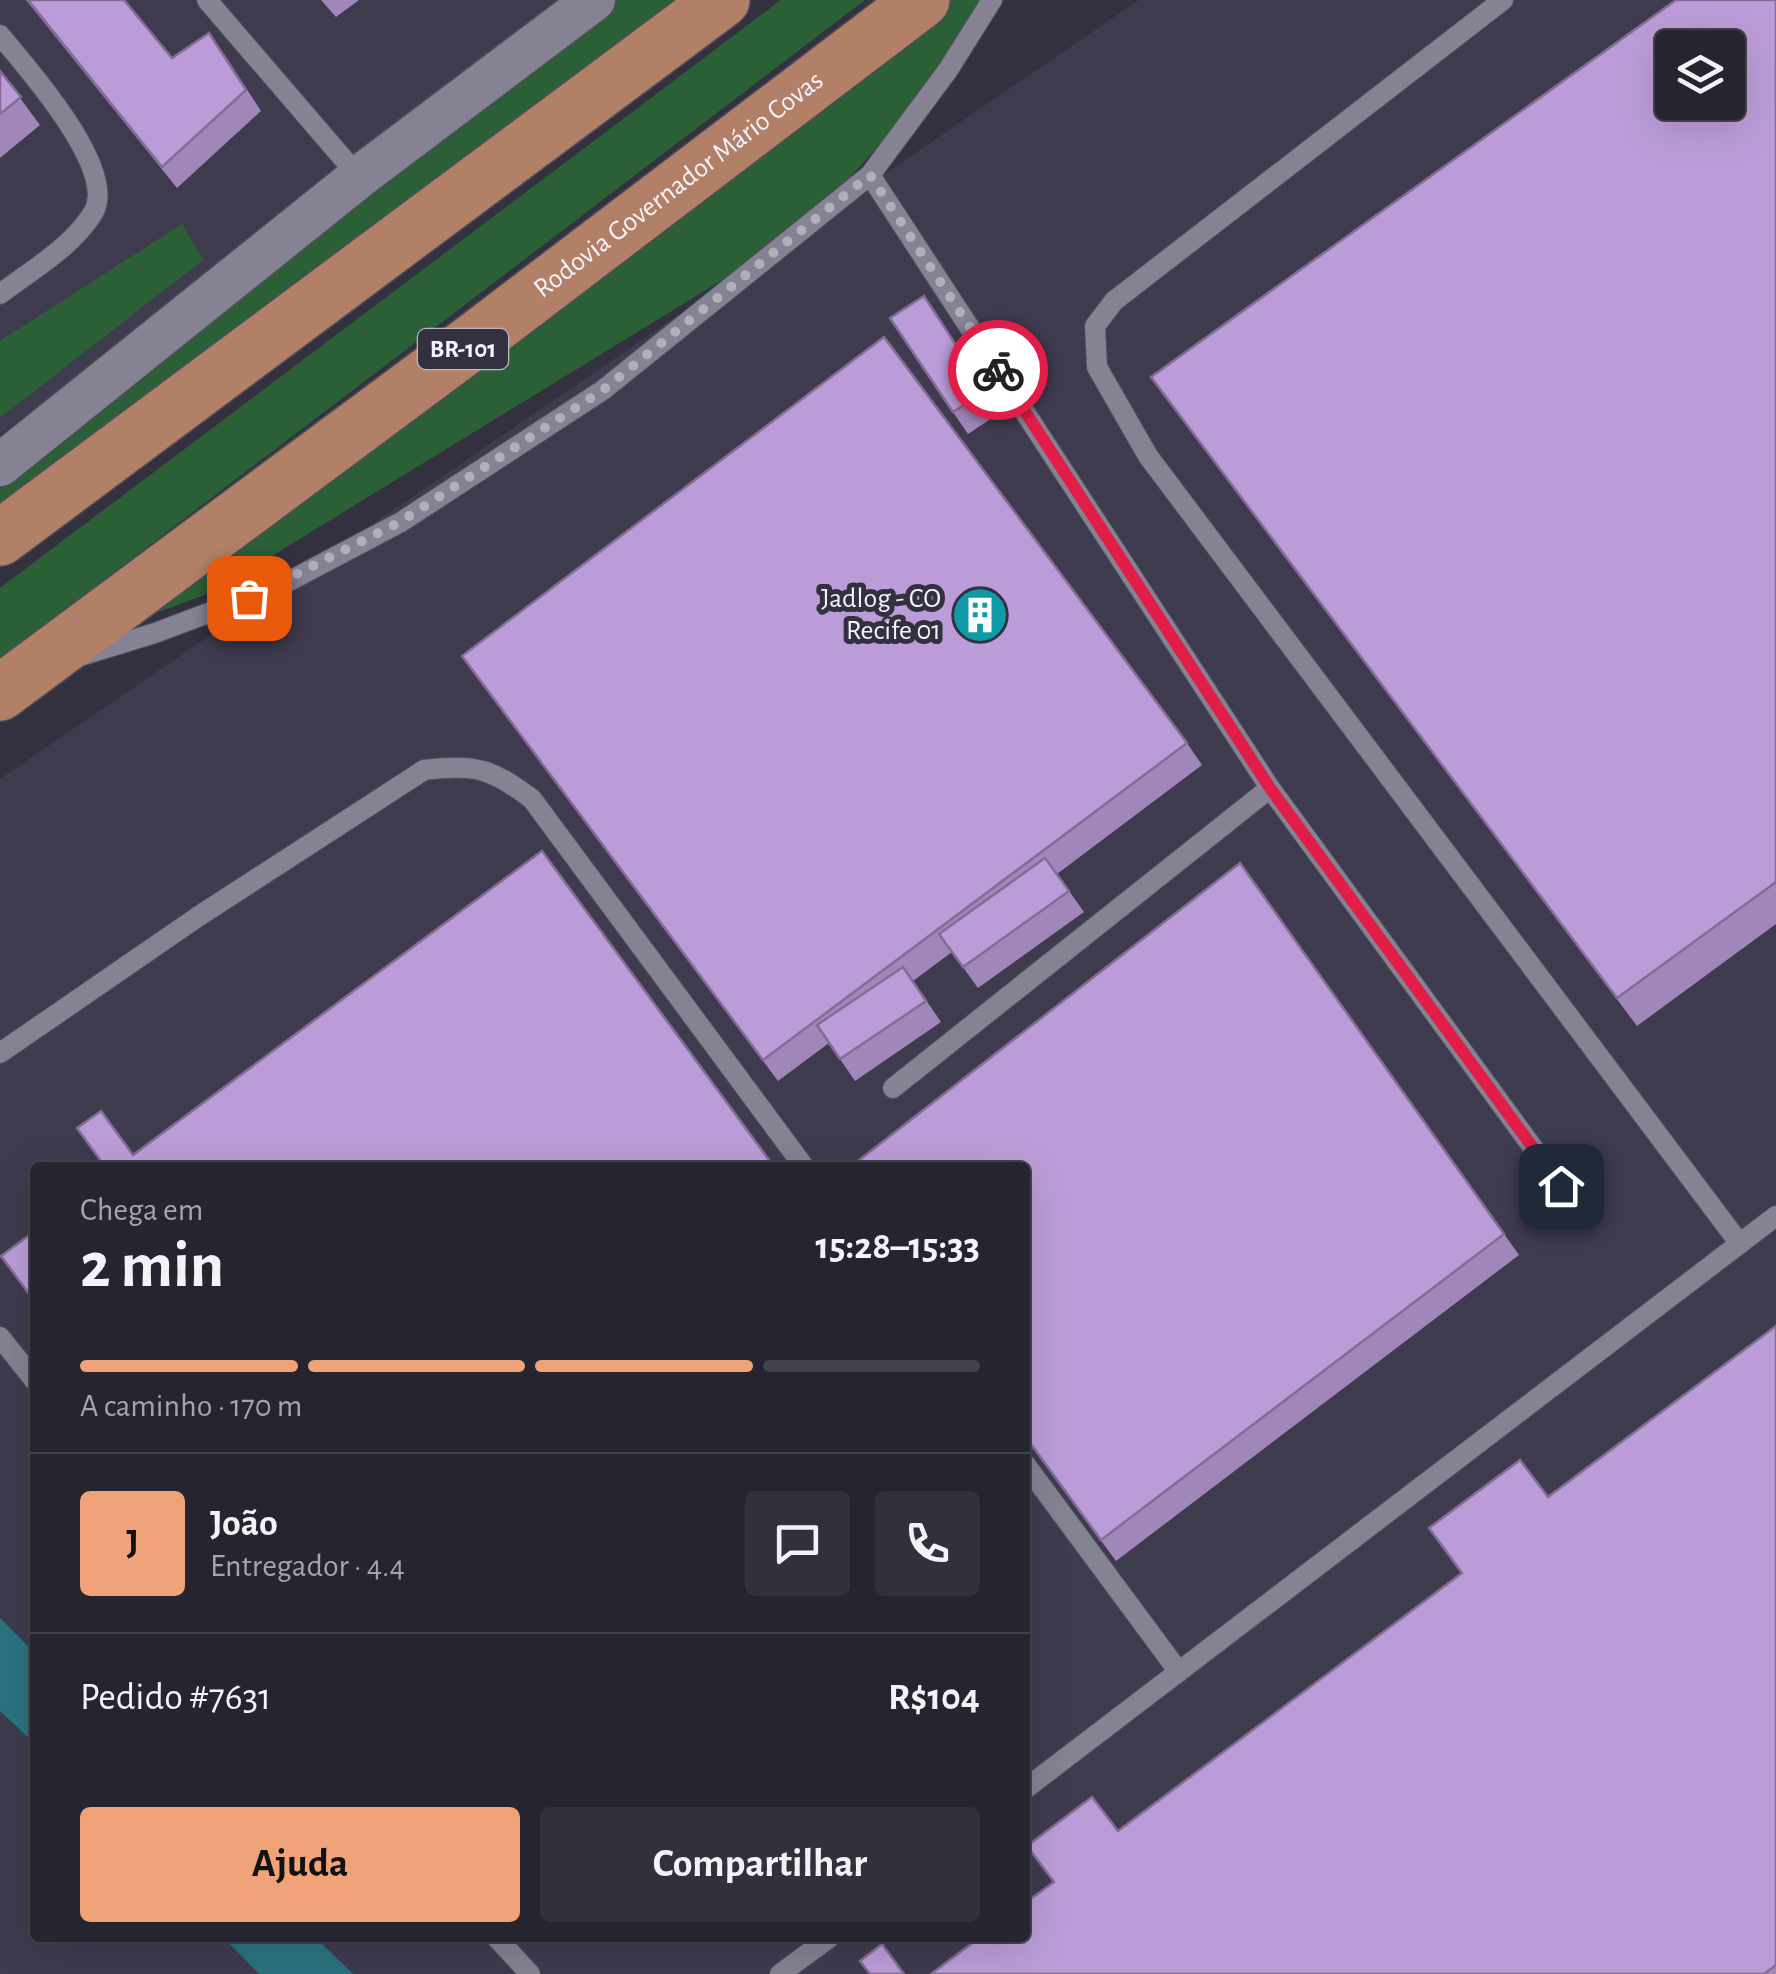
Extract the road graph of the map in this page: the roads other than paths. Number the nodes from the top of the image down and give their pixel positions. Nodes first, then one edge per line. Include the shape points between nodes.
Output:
1 (207, 0) edge
2 (594, 0) edge
3 (722, 0) edge
4 (922, 0) edge
5 (992, 0) edge
6 (1503, 0) edge
7 (0, 35) edge
8 (870, 175) junction
9 (359, 178) junction
10 (0, 294) edge
11 (0, 466) edge
12 (0, 538) edge
13 (15, 682) edge
14 (1270, 788) junction
15 (0, 1054) edge
16 (892, 1088) dead end
17 (801, 1162) edge
18 (1561, 1186) dead end
19 (1776, 1216) edge
20 (1740, 1244) junction
21 (0, 1337) edge
22 (30, 1375) edge
23 (1030, 1471) edge
24 (1179, 1672) junction
25 (1030, 1785) edge
26 (500, 1942) edge
27 (823, 1942) edge
28 (530, 1974) edge
29 (780, 1974) edge

1 - 9 lane
2 - 9 street
3 - 12 highway
4 - 13 highway, Rodovia Governador Mário Covas / BR-101
5 - 8 lane
6 - 20 lane via 1114,301 1095,326 1097,367 1148,456
7 - 10 lane via 86,150 100,188 96,209 76,236
8 - 13 lane via 603,390 400,522 280,586
8 - 14 lane
9 - 11 street
14 - 16 lane
14 - 18 lane
15 - 17 lane via 424,770 466,765 499,774 532,799
19 - 20 lane
20 - 24 lane
21 - 22 lane
23 - 24 lane
24 - 25 lane
26 - 28 lane
27 - 29 lane

